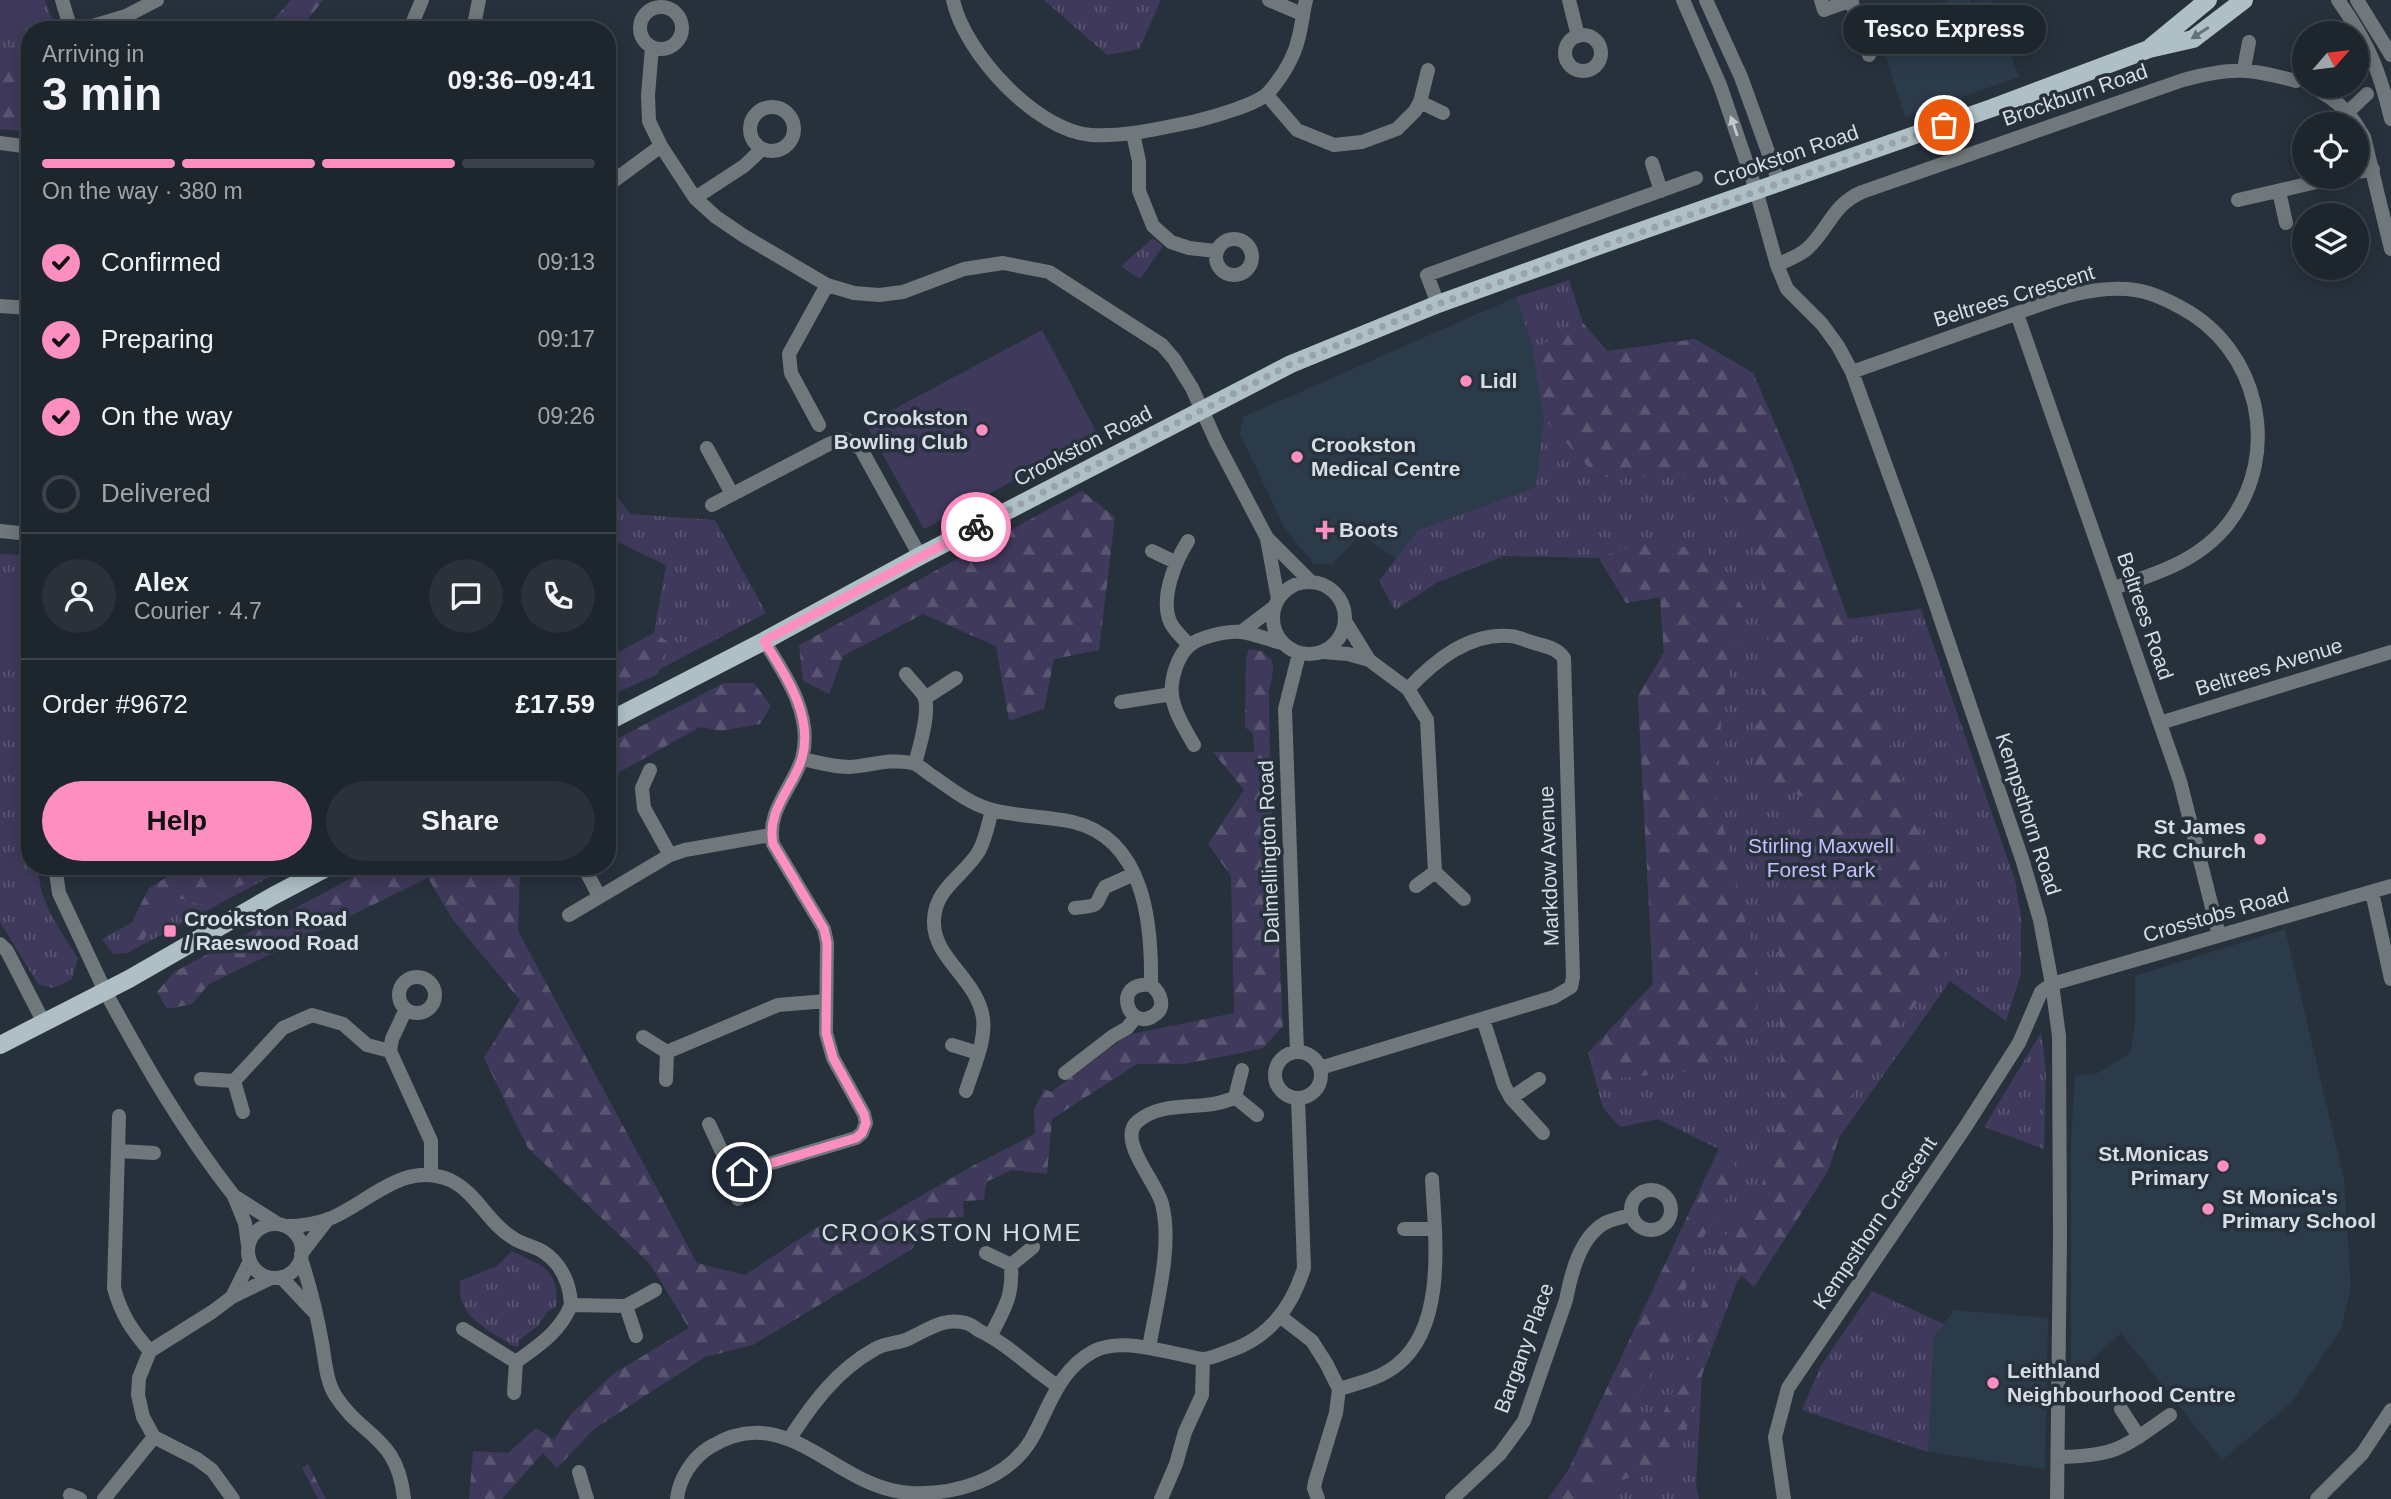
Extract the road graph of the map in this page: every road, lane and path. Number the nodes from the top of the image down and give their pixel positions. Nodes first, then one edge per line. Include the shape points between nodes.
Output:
1 (62, 0) edge
2 (157, 0) edge
3 (422, 0) edge
4 (479, 0) edge
5 (953, 0) edge
6 (1269, 0) edge
7 (1569, 0) edge
8 (1683, 0) edge
9 (1706, 0) edge
10 (1821, 0) edge
11 (1851, 0) edge
12 (2208, 0) edge
13 (2244, 0) edge
14 (2338, 0) edge
15 (2357, 0) edge
16 (1304, 7) edge
17 (68, 21) edge
18 (109, 21) edge
19 (413, 21) edge
20 (475, 21) edge
21 (1578, 36) dead end
22 (2249, 42) dead end
23 (652, 47) dead end
24 (2148, 49) junction
25 (1869, 55) dead end
26 (2391, 55) edge
27 (2244, 69) junction
28 (1428, 70) dead end
29 (2386, 72) edge
30 (2292, 80) edge
31 (1267, 95) junction
32 (2388, 95) edge
33 (2332, 98) edge
34 (1420, 102) junction
35 (2345, 112) edge
36 (1443, 113) dead end
37 (2391, 119) edge
38 (1133, 134) junction
39 (0, 143) edge
40 (21, 146) edge
41 (661, 146) junction
42 (762, 149) dead end
43 (2369, 157) edge
44 (1652, 163) dead end
45 (2372, 169) junction
46 (2369, 170) edge
47 (1696, 178) dead end
48 (616, 179) edge
49 (1779, 182) junction
50 (2292, 188) edge
51 (1756, 190) junction
52 (1661, 191) junction
53 (2279, 191) junction
54 (695, 198) junction
55 (2238, 200) dead end
56 (2286, 223) dead end
57 (2391, 249) edge
58 (1216, 251) dead end
59 (1777, 265) junction
60 (827, 285) junction
61 (1438, 304) junction
62 (0, 306) edge
63 (21, 307) edge
64 (2017, 314) junction
65 (1852, 372) junction
66 (1201, 410) junction
67 (819, 425) dead end
68 (707, 448) dead end
69 (732, 494) junction
70 (712, 505) dead end
71 (0, 531) edge
72 (21, 533) edge
73 (1267, 538) junction
74 (1188, 541) dead end
75 (1152, 551) dead end
76 (920, 556) junction
77 (1175, 562) junction
78 (1311, 582) junction
79 (2114, 588) junction
80 (1276, 603) junction
81 (1345, 621) junction
82 (1241, 632) junction
83 (764, 641) junction
84 (1282, 643) junction
85 (1189, 645) junction
86 (1323, 652) junction
87 (2391, 652) edge
88 (1299, 654) junction
89 (1369, 660) junction
90 (906, 674) dead end
91 (956, 678) dead end
92 (1408, 689) junction
93 (1172, 694) junction
94 (925, 698) junction
95 (1121, 702) dead end
96 (616, 717) edge
97 (2160, 723) junction
98 (1194, 745) dead end
99 (802, 759) junction
100 (915, 764) junction
101 (650, 770) dead end
102 (992, 810) junction
103 (771, 835) junction
104 (670, 855) junction
105 (1435, 872) junction
106 (1134, 874) junction
107 (56, 875) edge
108 (313, 875) edge
109 (588, 875) edge
110 (1416, 886) dead end
111 (2391, 886) edge
112 (2372, 892) junction
113 (599, 896) junction
114 (1464, 899) dead end
115 (1075, 908) dead end
116 (569, 915) dead end
117 (2219, 935) junction
118 (0, 944) edge
119 (2391, 979) edge
120 (2052, 984) junction
121 (1151, 985) junction
122 (105, 991) junction
123 (826, 1001) junction
124 (405, 1009) dead end
125 (1136, 1017) junction
126 (1483, 1019) junction
127 (44, 1023) junction
128 (643, 1037) dead end
129 (0, 1045) edge
130 (952, 1045) dead end
131 (390, 1051) junction
132 (667, 1052) junction
133 (1297, 1052) junction
134 (978, 1053) junction
135 (1320, 1068) junction
136 (1242, 1070) dead end
137 (1065, 1073) dead end
138 (201, 1079) dead end
139 (1539, 1079) dead end
140 (666, 1080) dead end
141 (234, 1081) junction
142 (966, 1091) dead end
143 (1235, 1097) junction
144 (1298, 1098) junction
145 (1511, 1098) junction
146 (243, 1112) dead end
147 (1257, 1115) dead end
148 (120, 1116) dead end
149 (709, 1124) dead end
150 (1543, 1133) dead end
151 (120, 1152) junction
152 (154, 1153) dead end
153 (742, 1172) junction
154 (431, 1174) junction
155 (1432, 1179) dead end
156 (234, 1196) junction
157 (738, 1199) dead end
158 (1631, 1214) dead end
159 (328, 1219) junction
160 (282, 1225) junction
161 (1404, 1228) dead end
162 (1434, 1229) junction
163 (248, 1245) junction
164 (1033, 1247) dead end
165 (986, 1253) dead end
166 (301, 1256) junction
167 (250, 1261) junction
168 (1011, 1265) junction
169 (276, 1278) junction
170 (655, 1290) dead end
171 (232, 1297) junction
172 (571, 1305) junction
173 (626, 1306) junction
174 (315, 1313) junction
175 (1281, 1317) junction
176 (463, 1329) dead end
177 (991, 1335) junction
178 (636, 1336) dead end
179 (1149, 1348) junction
180 (150, 1351) junction
181 (1203, 1359) junction
182 (516, 1362) junction
183 (1057, 1386) junction
184 (1339, 1389) junction
185 (514, 1393) dead end
186 (2121, 1409) dead end
187 (2391, 1410) edge
188 (2170, 1415) dead end
189 (154, 1437) junction
190 (2139, 1437) junction
191 (790, 1438) junction
192 (2058, 1457) junction
193 (579, 1472) dead end
194 (104, 1499) edge
195 (233, 1499) edge
196 (404, 1499) edge
197 (587, 1499) edge
198 (677, 1499) edge
199 (1161, 1499) edge
200 (1318, 1499) edge
201 (1452, 1499) edge
202 (1784, 1499) edge
203 (2057, 1499) edge
204 (2317, 1499) edge

1 - 17 street
2 - 18 street
3 - 19 street
4 - 20 street
5 - 38 street via 975,50 1005,85 1044,116 1065,130 1089,135
6 - 16 street
7 - 21 street
51 -> 8 street, Kempsthorn Road via 1720,85
9 - 49 street via 1741,77
10 - 11 street via 1825,10
11 - 25 street
12 - 24 main road, Crookston Road
13 -> 24 main road, Crookston Road via 2193,39
14 - 29 street
15 - 26 street
16 - 31 street via 1288,65
22 - 27 street
23 - 41 street via 649,121
24 - 49 main road, Crookston Road
27 - 30 street, Brockburn Road
27 - 59 street, Brockburn Road via 2183,79 1862,192 1839,205 1805,251
28 - 34 street
29 - 32 street
31 - 34 street via 1297,130 1334,145 1362,142 1397,129
31 - 38 street via 1220,116
32 - 37 street
33 - 35 street
34 - 36 street
38 - 58 street via 1139,191 1153,226 1171,242
39 - 40 street
41 - 48 street
41 - 54 street
42 - 54 street
43 - 45 street
44 - 52 street
45 - 46 street
45 - 57 street
47 - 52 street, Crookston Road
49 - 51 main road, Crookston Road
50 - 53 street
51 - 59 street, Kempsthorn Road
51 - 61 main road, Crookston Road
52 - 61 street, Crookston Road via 1427,275
53 - 55 street
53 - 56 street
54 - 60 street via 744,236
59 - 65 street, Kempsthorn Road via 1787,289 1822,324
60 - 66 street via 879,295 903,292 964,269 1003,263 1049,272 1162,345 1192,388
60 - 67 street via 789,354 791,373
61 - 66 main road, Crookston Road via 1291,364
62 - 63 street
64 - 65 street, Beltrees Crescent
64 - 79 street, Beltrees Road
64 - 79 street, Beltrees Crescent via 2076,294 2137,290 2193,313 2212,328 2248,379 2259,439 2254,470 2228,524 2190,558
65 - 120 street, Kempsthorn Road via 2023,862
66 - 73 street
66 - 76 main road, Crookston Road
68 - 69 street
69 - 70 street
69 - 76 street via 845,439 861,449
71 - 72 street
73 - 78 street
73 - 80 street
74 - 77 street
75 - 77 street
76 - 83 main road, Crookston Road
77 - 85 street via 1169,620
78 - 80 street via 1291,586
78 - 81 street via 1338,595
79 - 97 street, Beltrees Road
80 - 82 street
80 - 84 street via 1273,624
81 - 86 street via 1338,640
81 - 89 street
82 - 84 street
82 - 85 street via 1216,634
83 - 96 main road, Crookston Road
83 - 99 street via 786,675 800,710
84 - 88 street
85 - 93 street via 1176,669
86 - 88 street
86 - 89 street
87 - 97 street, Beltrees Avenue
88 - 133 street, Dalmellington Road via 1285,709
89 - 92 street
90 - 94 street
91 - 94 street
92 - 105 street via 1427,720
92 - 126 street, Markdow Avenue via 1449,652 1491,636 1512,636 1554,649 1564,658 1571,987 1554,997
93 - 95 street
93 - 98 street via 1178,717
94 - 100 street
97 - 117 street, Beltrees Road via 2180,781
99 - 100 street via 845,767 878,761
99 - 103 street via 778,803
100 - 102 street
101 - 104 street via 642,788 644,808
102 - 106 street via 1095,829 1123,853
102 - 134 street via 985,839 939,897 933,922 941,950 979,1003 983,1036
103 - 104 street
103 - 123 street via 824,929
104 - 113 street
105 - 110 street
105 - 114 street
106 - 115 street via 1105,887 1093,906
106 - 121 street via 1152,943
107 - 122 street via 59,893
108 - 122 main road
109 - 113 street
111 - 112 street, Crosstobs Road
112 - 117 street, Crosstobs Road
112 - 119 street
113 - 116 street
117 - 120 street, Crosstobs Road
118 - 127 street
120 - 192 street, Kempsthorn Road via 2059,1036
120 - 202 street, Kempsthorn Crescent via 2041,992 2019,1043 1966,1126 1788,1388 1775,1437
121 - 125 street via 1142,984 1128,993 1129,1011
121 - 125 street via 1162,999 1160,1009 1154,1016
122 - 127 main road
122 - 156 street via 163,1095
123 - 132 street via 778,1005
123 - 153 street via 829,1047 864,1114 862,1133
124 - 131 street
125 - 137 street
126 - 135 street, Markdow Avenue
126 - 145 street
127 - 129 main road
128 - 132 street
130 - 134 street
131 - 141 street via 367,1045 343,1024 312,1015 283,1028
131 - 154 street via 431,1141
132 - 140 street
133 - 135 street via 1307,1053
133 - 144 street via 1281,1059 1275,1076 1282,1092
134 - 142 street
135 - 144 street via 1317,1089
136 - 143 street
138 - 141 street
139 - 145 street
141 - 146 street
143 - 147 street
143 - 179 street via 1224,1103 1164,1108 1147,1114 1131,1131 1133,1147 1162,1201 1164,1214 1165,1248
144 - 175 street via 1304,1268
145 - 150 street
148 - 151 street
149 - 153 street via 723,1152
151 - 152 street
151 - 180 street via 114,1288 130,1328
153 - 157 street
154 - 159 street via 397,1180
154 - 172 street via 466,1190 505,1232 555,1262 570,1289
155 - 162 street
156 - 160 street
156 - 163 street
158 - 201 street, Bargany Place via 1593,1231 1570,1280 1524,1421 1495,1460
159 - 160 street via 302,1226
159 - 166 street
160 - 163 street via 266,1225
160 - 166 street via 298,1236
161 - 162 street
162 - 184 street via 1435,1274 1429,1314 1412,1350 1383,1374
163 - 167 street
164 - 168 street
165 - 168 street
166 - 169 street via 291,1272
166 - 174 street
167 - 169 street via 263,1275
167 - 171 street
168 - 177 street via 1009,1299
169 - 171 street
169 - 174 street
170 - 173 street
171 - 180 street
172 - 173 street
172 - 182 street via 555,1332
173 - 178 street
174 - 196 street via 333,1391 388,1448
175 - 181 street via 1239,1348
175 - 184 street via 1312,1341
176 - 182 street
177 - 183 street
177 - 191 street via 968,1323 948,1320 904,1341 876,1348 830,1383
179 - 181 street
179 - 183 street via 1114,1345 1098,1349 1072,1367
180 - 189 street via 139,1378 138,1395
181 - 199 street via 1202,1395
182 - 185 street
183 - 191 street via 1016,1459 987,1479 943,1492 908,1493 886,1487
184 - 200 street via 1315,1482
186 - 190 street
187 - 204 street via 2362,1454
188 - 190 street
189 - 194 street
189 - 195 street via 212,1470
190 - 192 street via 2111,1452
191 - 198 street via 765,1432 721,1440 706,1449 682,1477
192 - 203 street, Kempsthorn Road
193 - 197 street

